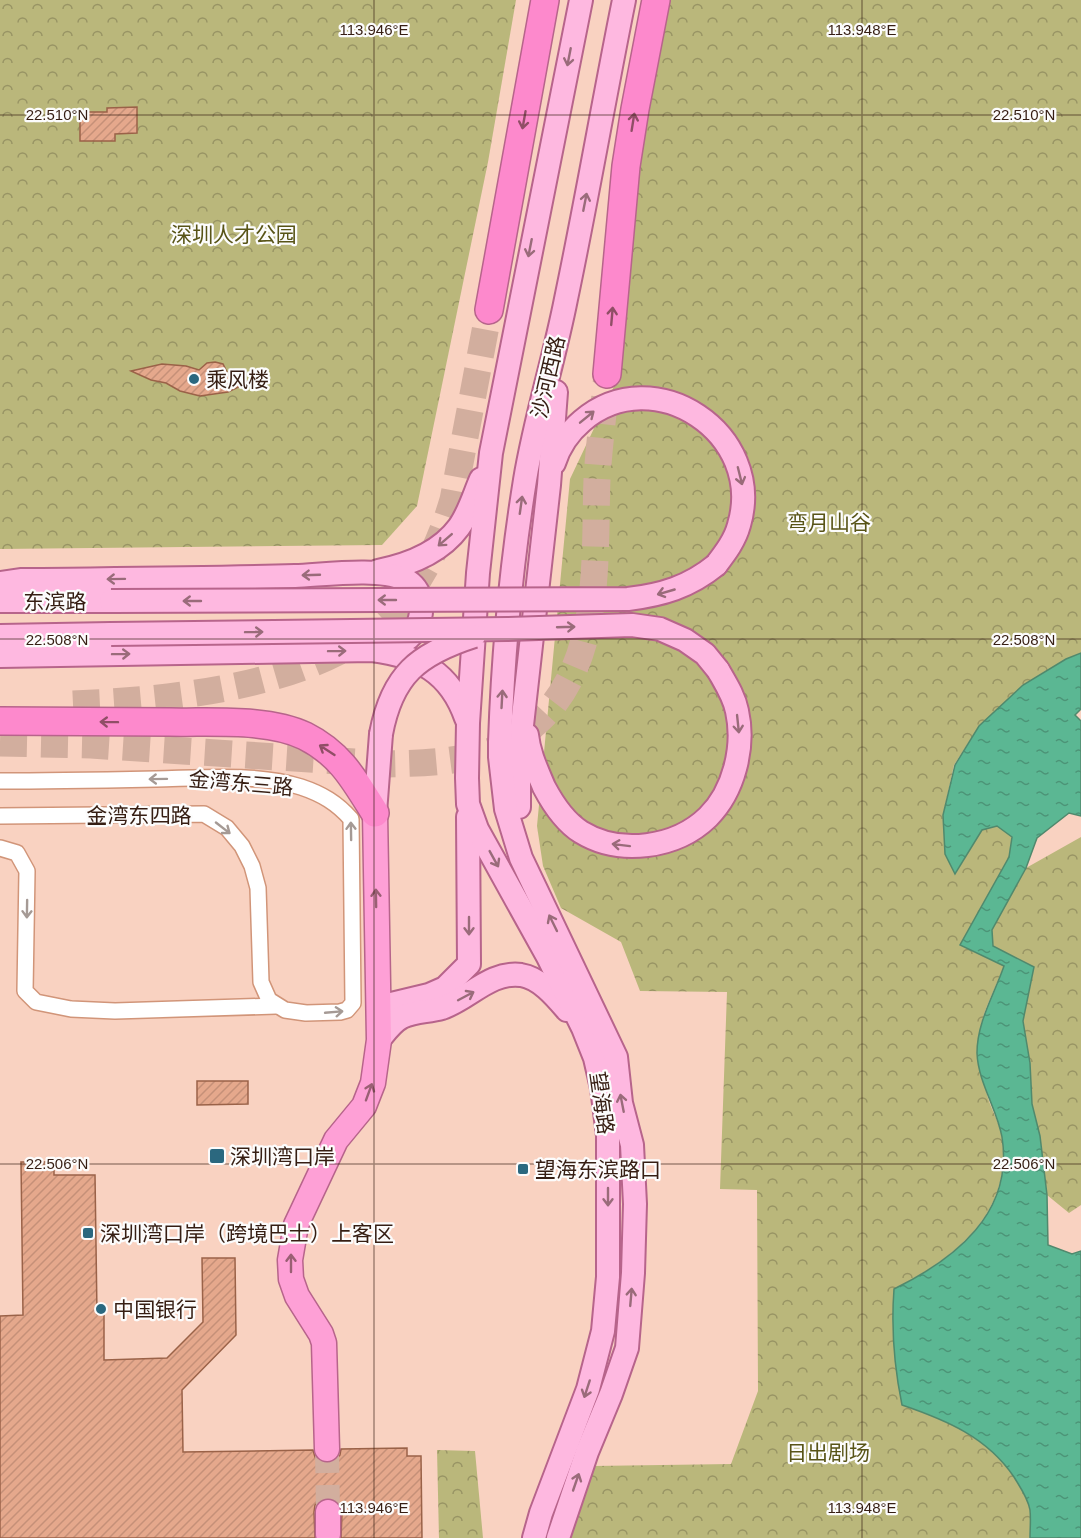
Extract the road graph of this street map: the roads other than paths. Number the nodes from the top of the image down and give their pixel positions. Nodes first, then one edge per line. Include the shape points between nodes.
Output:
1 (545, 0) edge
2 (580, 0) edge
3 (624, 0) edge
4 (656, 0) edge
5 (566, 301) junction
6 (489, 310) tunnel mouth
7 (607, 374) tunnel mouth
8 (491, 453) junction
9 (549, 485) junction
10 (370, 573) junction
11 (0, 583) edge
12 (0, 601) edge
13 (507, 629) junction
14 (0, 636) edge
15 (372, 650) junction
16 (0, 656) edge
17 (73, 705) tunnel mouth
18 (524, 705) junction
19 (0, 706) edge
20 (0, 721) edge
21 (468, 723) junction
22 (500, 758) joint
23 (0, 781) edge
24 (468, 804) junction
25 (375, 813) junction
26 (0, 816) edge
27 (0, 848) edge
28 (521, 858) junction
29 (378, 980) junction
30 (413, 1000) junction
31 (276, 1006) junction
32 (379, 1007) junction
33 (583, 1028) junction
34 (379, 1040) junction
35 (327, 1449) tunnel mouth
36 (534, 1538) edge
37 (558, 1538) edge

1 -> 6 highway
2 -> 8 main road, 沙河西路
5 -> 3 main road, 沙河西路
7 -> 4 highway via 626,166
5 - 9 main road
22 -> 5 main road, 沙河西路 via 504,650 513,560 532,440
8 -> 10 main road via 460,526 448,539 401,566
8 - 21 main road, 沙河西路
9 -> 12 main road, 东滨路, bridge via 564,442 593,412 612,402 634,398 659,400 682,406 703,418 727,443 742,484 743,507 730,546 716,565 679,589 653,596
9 - 18 main road
10 -> 11 main road
10 - 15 main road via 403,579 419,595 422,607 421,618 407,639
14 -> 13 main road, 东滨路, bridge
13 -> 18 main road, bridge via 632,625 660,629 692,645 718,670 731,691 737,712 740,735 731,782 708,817 669,840 643,846 600,841 581,832 556,808 548,794 527,739
13 - 25 main road, bridge via 476,635 426,656 393,691 381,734
16 -> 15 main road
15 - 21 main road via 403,656 431,668 453,690
17 - 19 highway
18 - 28 main road via 518,778
25 -> 20 highway via 336,756 305,736 278,727
21 - 24 main road, 望海路
22 - 28 main road, 望海路 via 506,809
31 -> 23 street, 金湾东三路 via 318,1013 340,1012 353,1003 351,819 339,806 300,787 221,777
24 -> 30 main road via 469,964 445,988
24 -> 33 main road, 望海路 via 477,829
29 -> 25 highway
26 -> 31 street, 金湾东四路 via 187,813 204,814 227,828 252,866 258,888 261,982 263,991
27 -> 31 street via 17,853 27,871 26,991 36,1002 115,1011
37 -> 28 main road, 望海路 via 627,1348 635,1204 632,1145 621,1102 616,1057
29 - 30 main road via 388,990
29 - 32 highway
30 - 32 main road
32 - 34 highway
34 -> 33 main road via 401,1018 441,1008 492,979 510,975 536,980
33 -> 36 main road, 望海路 via 602,1088 608,1136 608,1277 603,1331 588,1389
35 -> 34 highway via 324,1343 291,1279 292,1243 296,1225 336,1140 364,1106 373,1083

